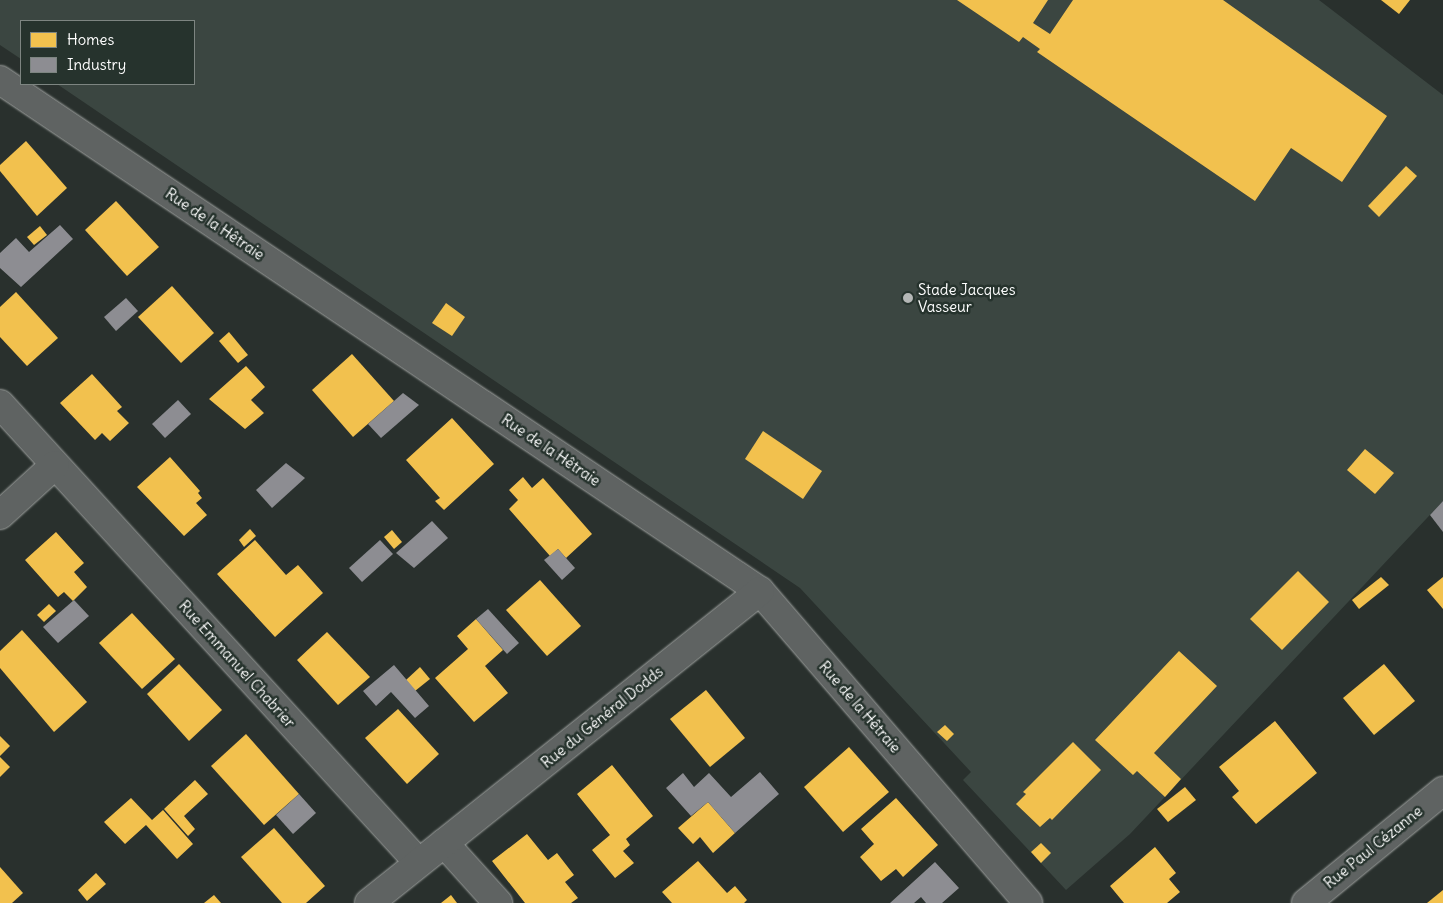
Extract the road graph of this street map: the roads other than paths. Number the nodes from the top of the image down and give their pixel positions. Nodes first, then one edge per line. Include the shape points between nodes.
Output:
1 (0, 80) edge
2 (0, 404) edge
3 (55, 465) junction
4 (0, 514) edge
5 (760, 591) junction
6 (1443, 791) edge
7 (444, 843) junction
8 (419, 863) junction
9 (369, 903) edge
10 (498, 903) edge
11 (1028, 903) edge
12 (1306, 903) edge

1 - 5 street, Rue de la Hêtraie
2 - 3 street, Rue Emmanuel Chabrier
3 - 4 street
3 - 8 street, Rue Emmanuel Chabrier
5 - 7 street, Rue du Général Dodds
5 - 11 street, Rue de la Hêtraie
6 - 12 street, Rue Paul Cézanne
7 - 8 street, Rue du Général Dodds
7 - 10 street
8 - 9 street, Rue du Général Dodds

